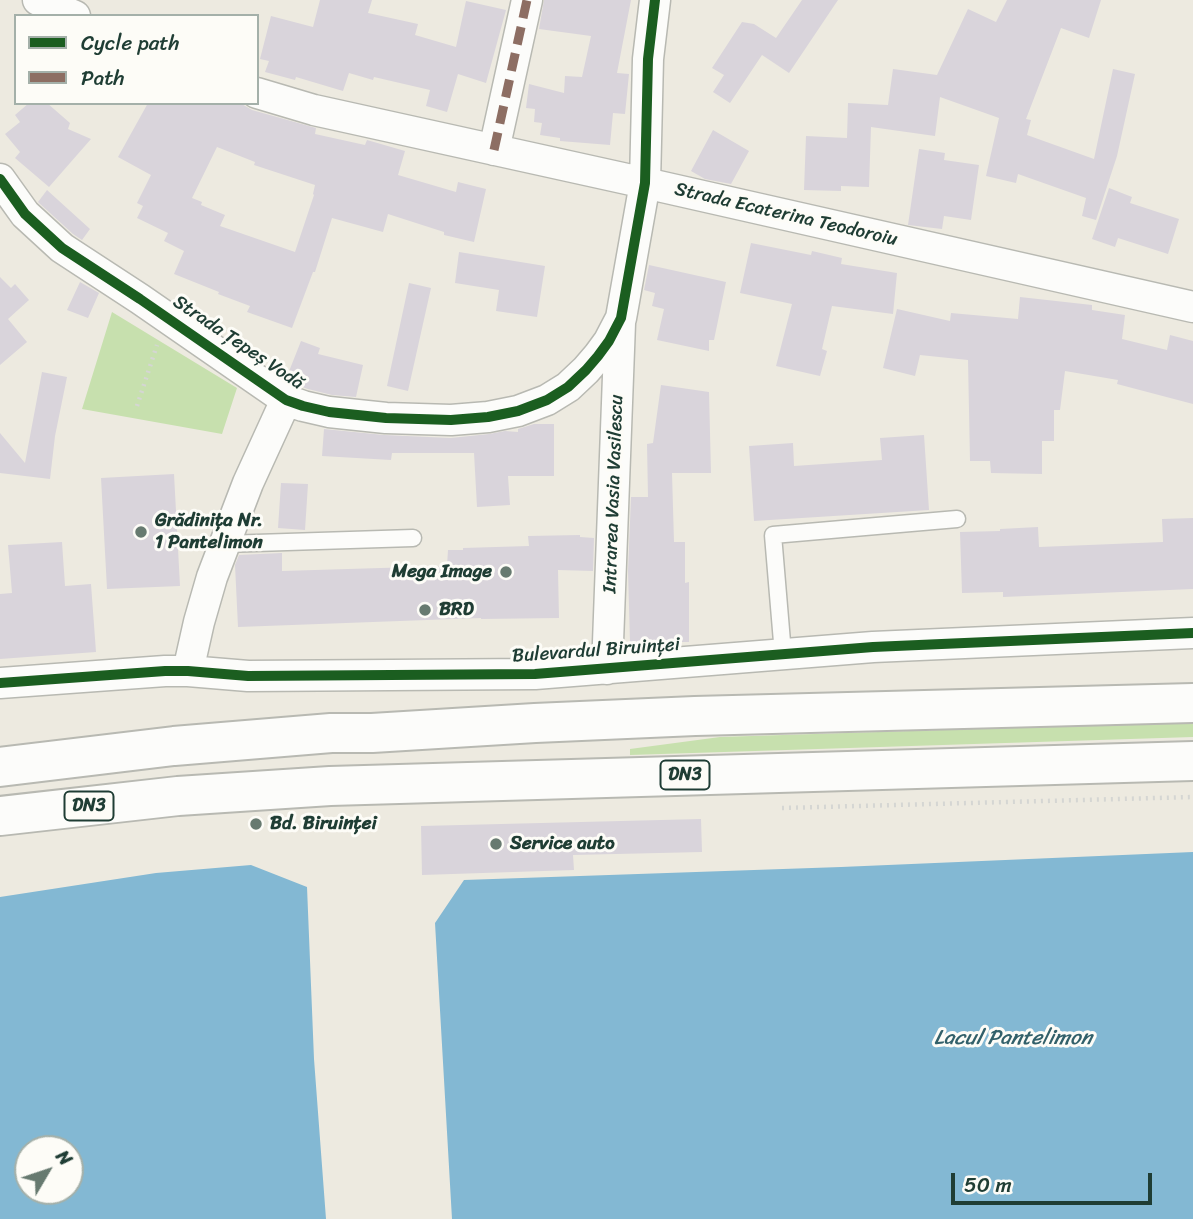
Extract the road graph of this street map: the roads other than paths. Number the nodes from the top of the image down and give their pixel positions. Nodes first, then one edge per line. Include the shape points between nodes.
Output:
1 (527, 0) edge
2 (655, 0) edge
3 (259, 94) edge
4 (494, 150) junction
5 (0, 179) edge
6 (645, 183) junction
7 (1193, 307) edge
8 (621, 318) junction
9 (286, 400) junction
10 (957, 519) dead end
11 (413, 538) dead end
12 (224, 544) junction
13 (1193, 633) edge
14 (783, 654) junction
15 (607, 669) junction
16 (188, 671) junction
17 (0, 683) edge
18 (1193, 703) edge
19 (535, 723) junction
20 (1193, 761) edge
21 (0, 767) edge
22 (374, 785) junction
23 (0, 816) edge

1 - 4 street
2 - 6 street, Strada Țepeș Vodă via 648,60
3 - 4 street, Strada Ecaterina Teodoroiu
4 - 6 street, Strada Ecaterina Teodoroiu
5 - 9 street, Strada Țepeș Vodă via 25,215 62,248
6 - 7 street, Strada Ecaterina Teodoroiu
6 - 8 street, Strada Țepeș Vodă
8 - 9 street, Strada Țepeș Vodă via 598,356 568,387 518,411 451,420 386,418 329,412
8 - 15 street, Intrarea Vasia Vasilescu
9 - 12 street
10 - 14 lane via 773,535
11 - 12 lane
12 - 16 street
13 - 14 street, Bulevardul Biruinței
14 - 15 street, Bulevardul Biruinței
15 - 16 street, Bulevardul Biruinței via 335,676
16 - 17 street, Bulevardul Biruinței
18 - 19 main road
19 - 21 main road via 292,736
19 - 22 main road via 509,741 392,750 381,757
20 - 22 main road, DN3
22 - 23 main road, DN3 via 178,796

